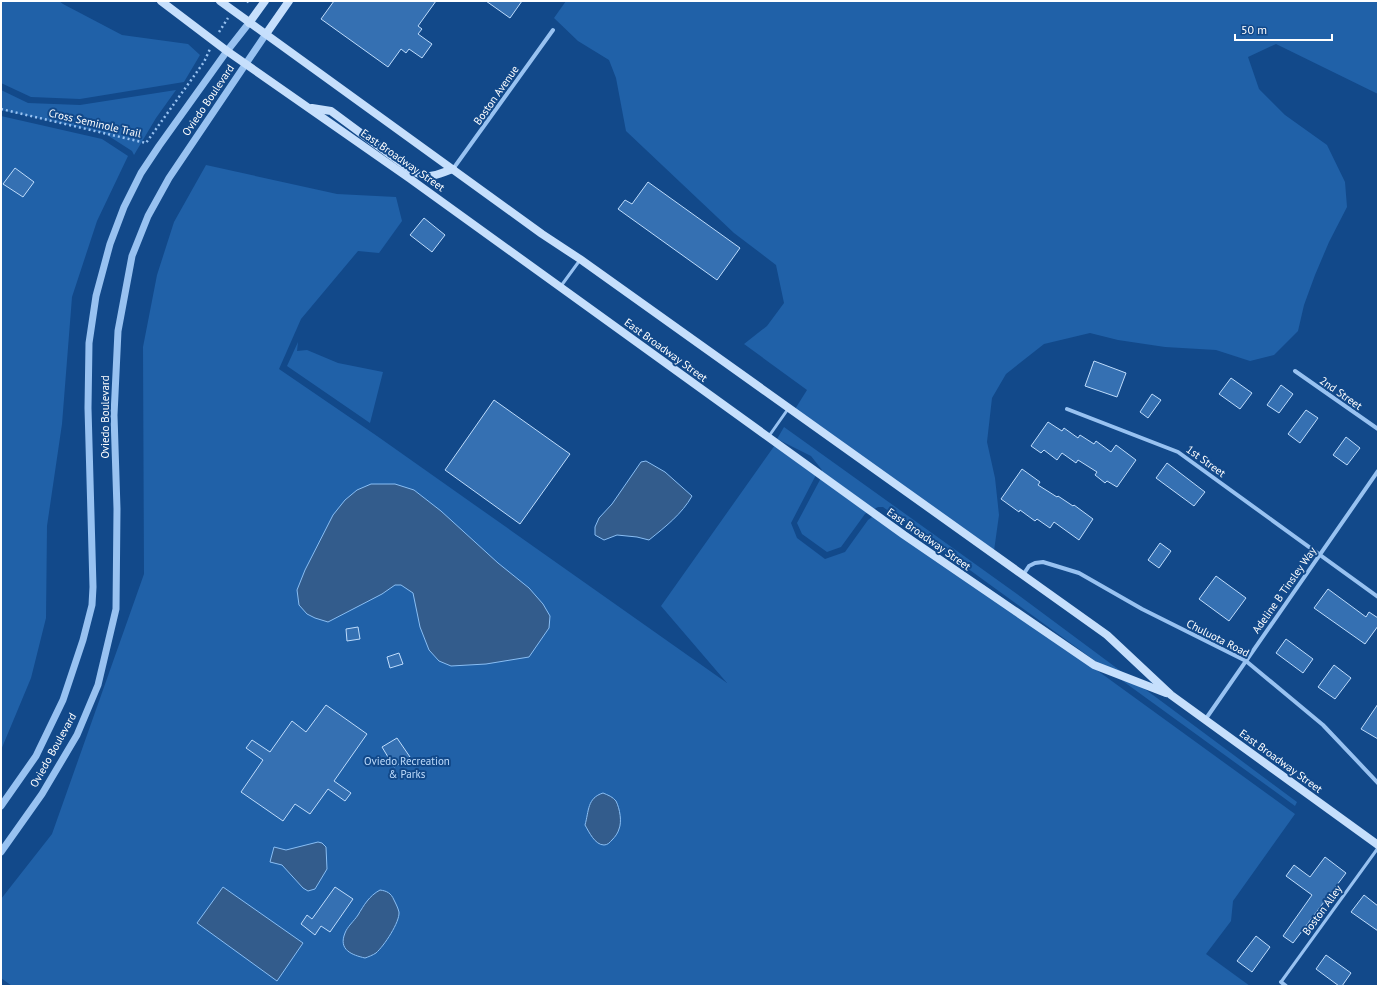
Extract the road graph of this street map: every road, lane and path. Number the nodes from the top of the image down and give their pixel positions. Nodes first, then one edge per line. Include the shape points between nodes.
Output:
1 (161, 1) edge
2 (220, 1) edge
3 (247, 1) edge
4 (265, 1) edge
5 (289, 1) edge
6 (251, 5) dead end
7 (234, 11) junction
8 (249, 23) junction
9 (553, 30) dead end
10 (266, 34) junction
11 (213, 40) junction
12 (227, 50) junction
13 (245, 64) junction
14 (309, 107) junction
15 (1, 109) edge
16 (453, 169) junction
17 (580, 259) junction
18 (560, 287) junction
19 (1295, 371) dead end
20 (789, 408) junction
21 (1067, 409) dead end
22 (1378, 429) edge
23 (768, 437) junction
24 (1378, 471) edge
25 (1320, 554) junction
26 (1023, 575) junction
27 (1378, 597) edge
28 (1246, 661) junction
29 (1171, 695) junction
30 (1205, 720) junction
31 (1378, 783) edge
32 (1, 806) edge
33 (1378, 846) edge
34 (1, 852) edge
35 (1281, 982) joint
36 (1286, 986) edge

1 - 11 main road, East Broadway Street
2 - 7 main road, East Broadway Street
3 - 6 path
4 - 8 main road, Oviedo Boulevard
5 - 10 main road, Oviedo Boulevard
7 - 8 main road, East Broadway Street
7 - 11 path
8 - 10 main road, East Broadway Street
8 - 12 street, Oviedo Boulevard
9 - 16 street, Boston Avenue
10 - 13 street, Oviedo Boulevard
10 - 16 main road, East Broadway Street
11 - 12 main road, East Broadway Street
11 - 15 path, Cross Seminole Trail via 210,52 146,144
12 - 13 main road, East Broadway Street
12 - 32 street, Oviedo Boulevard via 141,173 110,244 96,296 89,343 92,605 63,700 36,756
13 - 14 main road, East Broadway Street
13 - 34 street, Oviedo Boulevard via 169,178 148,216 132,256 118,331 114,415 117,509 116,609 98,685 76,735 42,794
14 - 16 main road via 331,111 421,175 430,177
14 - 18 main road, East Broadway Street
16 - 17 main road, East Broadway Street
17 - 18 lane
17 - 20 main road, East Broadway Street
18 - 23 main road, East Broadway Street
19 - 22 street, 2nd Street
20 - 23 lane
20 - 26 main road, East Broadway Street
21 - 25 street, 1st Street via 1178,452
23 - 29 main road, East Broadway Street via 904,535 1094,665
24 - 25 street, Adeline B Tinsley Way
25 - 27 street, 1st Street
25 - 28 street, Adeline B Tinsley Way
26 - 28 street, Chuluota Road via 1029,566 1044,562 1080,573 1142,609
26 - 29 main road, East Broadway Street via 1107,635
28 - 30 street, Adeline B Tinsley Way
28 - 31 street, Chuluota Road via 1323,725
29 - 30 main road, East Broadway Street
30 - 33 main road, East Broadway Street
33 - 35 lane, Boston Alley
35 - 36 street

